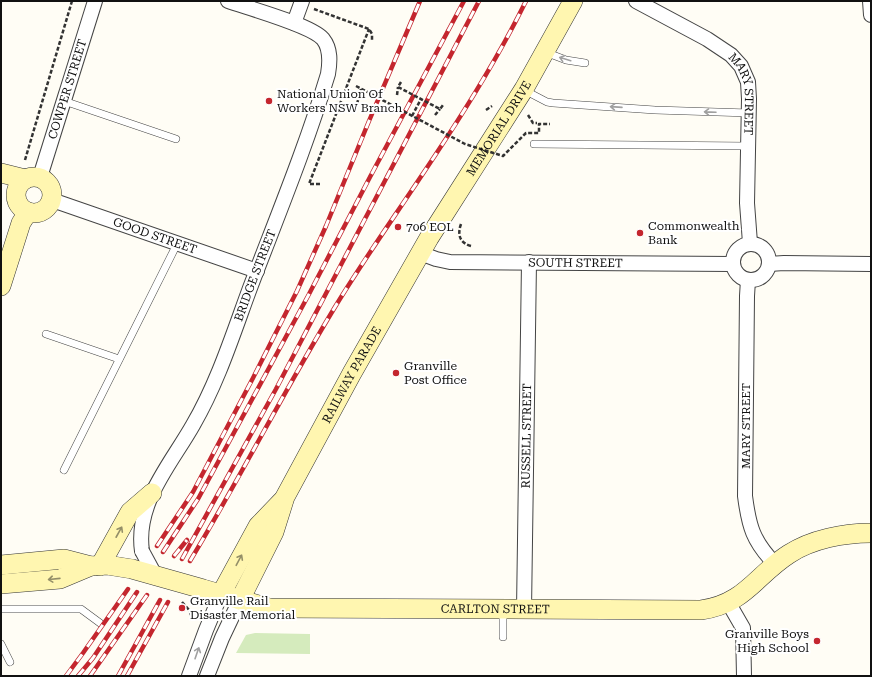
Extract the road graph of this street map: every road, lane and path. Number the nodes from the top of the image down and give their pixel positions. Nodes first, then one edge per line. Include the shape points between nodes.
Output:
1 (72, 1) edge
2 (95, 1) edge
3 (228, 1) edge
4 (572, 1) edge
5 (636, 1) edge
6 (870, 1) edge
7 (301, 2) edge
8 (871, 15) edge
9 (294, 23) junction
10 (369, 29) junction
11 (372, 41) dead end
12 (545, 52) junction
13 (585, 63) dead end
14 (349, 80) junction
15 (401, 82) dead end
16 (352, 84) dead end
17 (356, 86) dead end
18 (398, 87) junction
19 (361, 89) junction
20 (524, 90) junction
21 (397, 95) dead end
22 (421, 99) junction
23 (64, 101) junction
24 (357, 104) dead end
25 (442, 105) dead end
26 (440, 109) junction
27 (749, 113) junction
28 (435, 115) dead end
29 (528, 115) dead end
30 (412, 116) junction
31 (537, 123) dead end
32 (550, 124) dead end
33 (176, 139) dead end
34 (534, 144) dead end
35 (748, 146) junction
36 (25, 160) dead end
37 (1, 173) edge
38 (32, 178) junction
39 (320, 184) dead end
40 (9, 194) edge
41 (52, 200) junction
42 (28, 212) junction
43 (461, 224) dead end
44 (177, 244) junction
45 (750, 244) junction
46 (476, 247) dead end
47 (420, 253) junction
48 (529, 262) junction
49 (733, 264) junction
50 (769, 264) junction
51 (871, 264) edge
52 (257, 272) junction
53 (748, 280) junction
54 (1, 286) edge
55 (46, 334) dead end
56 (119, 360) junction
57 (64, 470) dead end
58 (152, 493) junction
59 (286, 497) junction
60 (871, 534) edge
61 (1, 564) edge
62 (775, 564) junction
63 (95, 566) junction
64 (155, 575) junction
65 (1, 584) edge
66 (221, 594) junction
67 (240, 600) junction
68 (728, 602) junction
69 (1, 609) edge
70 (503, 610) junction
71 (524, 610) junction
72 (190, 611) dead end
73 (100, 623) dead end
74 (194, 626) dead end
75 (503, 637) dead end
76 (1, 644) edge
77 (10, 662) dead end
78 (189, 676) edge
79 (207, 676) edge
80 (744, 676) edge

1 - 36 path
2 - 23 street, COWPER STREET
3 - 9 street
4 - 12 main road, MEMORIAL DRIVE
5 - 27 street, MARY STREET via 731,55 741,66 748,82
6 - 8 street
7 - 9 street
7 - 10 path
9 - 52 street, BRIDGE STREET via 322,38 328,48 330,61 324,87
10 - 11 path
10 - 14 path
13 -> 12 lane via 566,60
12 - 20 main road, MEMORIAL DRIVE
14 - 16 path
14 - 39 path via 309,184
15 - 18 path, bridge
17 - 19 path, bridge
18 - 21 path
18 - 22 path, bridge
19 - 24 path
19 - 30 path, bridge
27 -> 20 lane via 553,103
20 - 47 main road, MEMORIAL DRIVE
22 - 26 path, bridge
22 - 30 path
23 - 33 lane
23 - 38 street, COWPER STREET
25 - 26 path, bridge
26 - 28 path
27 - 35 street, MARY STREET
29 - 31 path via 533,123
30 - 32 path, bridge via 465,144 503,156 526,133 539,133 539,124
34 - 35 lane
35 - 45 street, MARY STREET via 747,203
37 - 38 main road
38 - 40 main road
38 - 41 main road via 49,184 53,194
40 - 42 main road
41 - 42 main road via 45,210
41 - 44 street, GOOD STREET
42 - 54 main road via 20,223
43 - 46 path via 458,234 460,239 469,246
44 - 52 street, GOOD STREET
44 - 56 lane
45 - 49 street via 737,250
45 - 50 street via 764,248
47 - 48 street, SOUTH STREET via 450,262
47 - 59 main road, RAILWAY PARADE
48 - 49 street, SOUTH STREET
48 - 71 street, RUSSELL STREET
49 - 53 street via 738,274
50 - 51 street
50 - 53 street via 768,270 760,278
52 - 58 street, BRIDGE STREET via 205,404
53 - 62 street, MARY STREET via 745,496 753,534 759,546
55 - 56 lane
56 - 57 lane
63 -> 58 main road via 130,512
58 - 64 street, BRIDGE STREET, bridge via 140,535 142,551
66 -> 59 main road, RAILWAY PARADE via 258,526
59 - 67 main road, RAILWAY PARADE via 274,532
60 - 62 main road, CARLTON STREET via 842,536 805,545
61 - 63 main road via 64,559
62 - 68 main road, CARLTON STREET via 744,592
63 - 64 main road, CARLTON STREET, bridge via 120,566
63 -> 65 main road via 60,579
64 - 66 main road, CARLTON STREET, bridge
66 - 67 main road, CARLTON STREET
78 -> 66 street, RAILWAY PARADE
67 - 70 main road, CARLTON STREET via 269,608
67 - 79 street, RAILWAY PARADE
68 - 71 main road, CARLTON STREET via 701,610
68 - 80 street via 743,628
69 - 73 lane via 81,609
70 - 71 main road, CARLTON STREET
70 - 75 lane
72 - 74 path
76 - 77 lane

